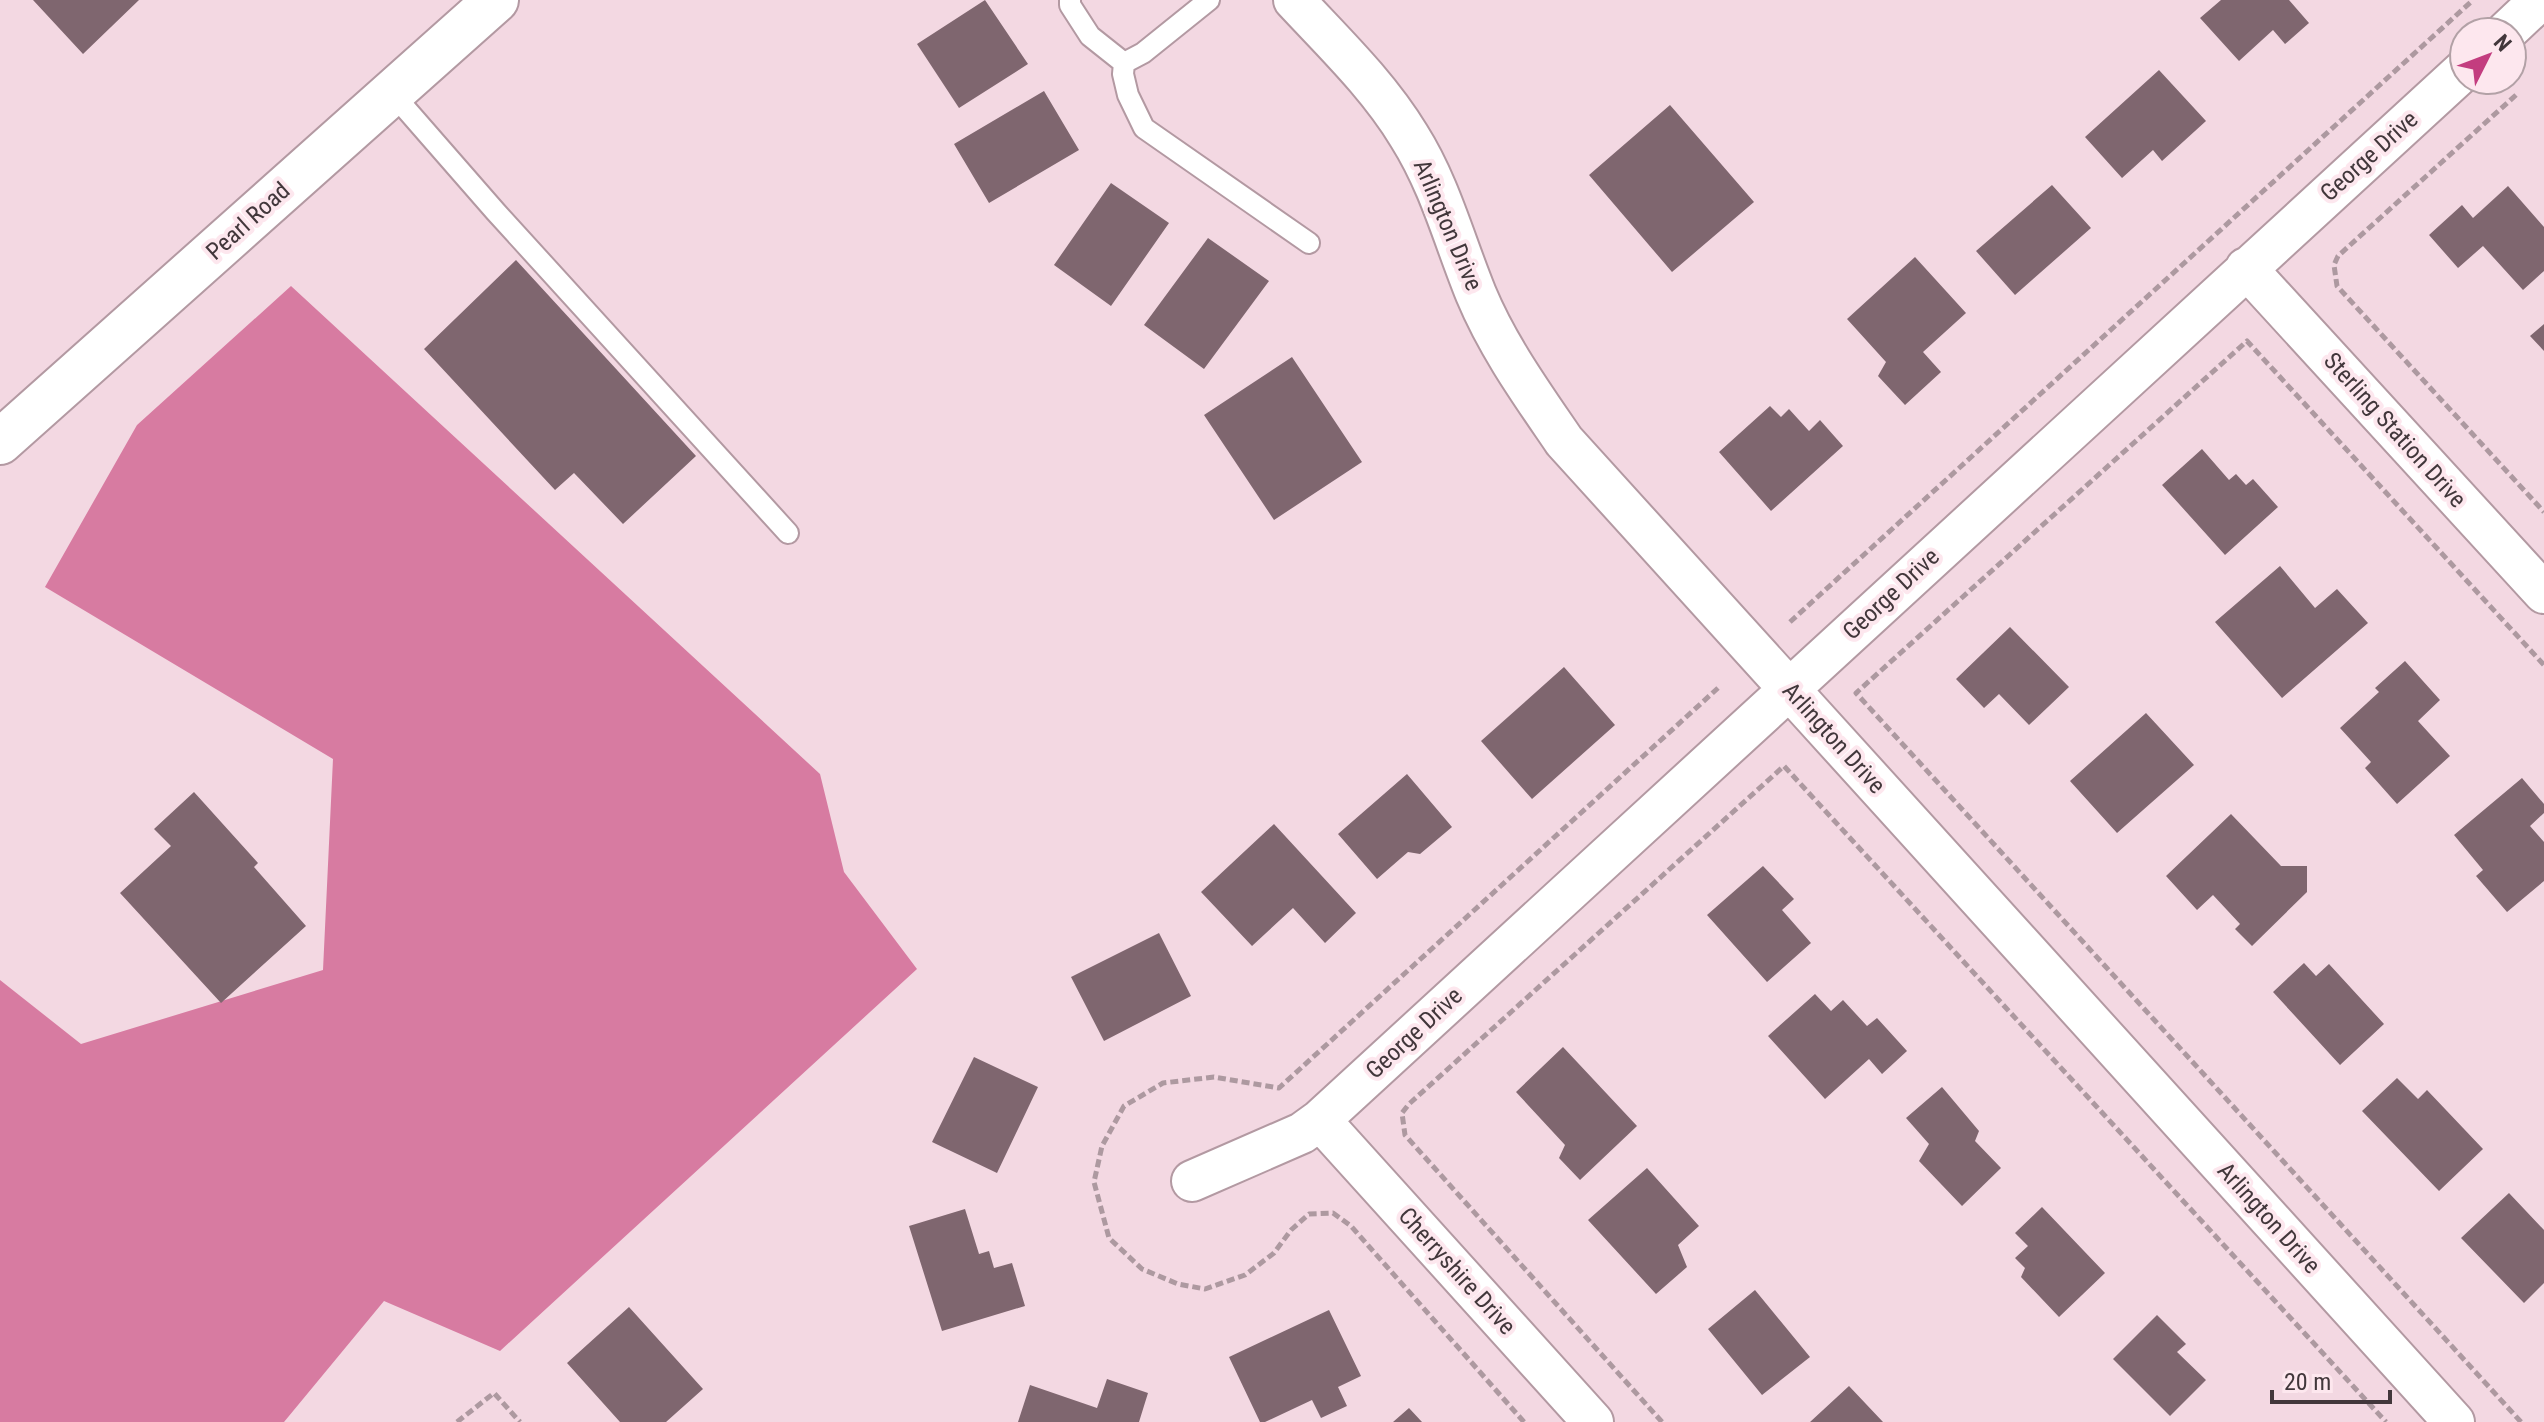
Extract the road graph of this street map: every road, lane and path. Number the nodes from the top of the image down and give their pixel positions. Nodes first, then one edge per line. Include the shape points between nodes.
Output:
1 (496, 0) edge
2 (1070, 0) edge
3 (1209, 0) edge
4 (1294, 0) edge
5 (2473, 0) edge
6 (2540, 0) edge
7 (2523, 16) edge
8 (1124, 63) junction
9 (2448, 85) edge
10 (392, 93) junction
11 (2515, 96) edge
12 (1309, 243) dead end
13 (2246, 268) junction
14 (0, 442) edge
15 (2544, 512) edge
16 (788, 533) dead end
17 (2544, 593) edge
18 (1790, 622) dead end
19 (2544, 665) edge
20 (1789, 688) junction
21 (1320, 1120) junction
22 (1192, 1181) dead end
23 (457, 1422) edge
24 (520, 1422) edge
25 (1593, 1422) edge
26 (1662, 1422) edge
27 (2386, 1422) edge
28 (2454, 1422) edge
29 (2521, 1422) edge

1 - 10 main road, Pearl Road
2 - 8 lane via 1090,36
3 - 8 lane
4 - 20 street, Arlington Drive via 1371,83 1410,136 1443,202 1477,296 1516,371 1564,441
5 - 18 path
6 - 7 street
8 - 12 lane via 1128,95 1144,128
9 - 13 street, George Drive
10 - 14 main road, Pearl Road
10 - 16 lane
11 - 15 path via 2334,265 2337,286
13 - 17 street, Sterling Station Drive
13 - 20 street, George Drive
19 - 29 path via 2247,341 1856,693
20 - 21 street, George Drive
20 - 28 street, Arlington Drive
21 - 22 street, George Drive
21 - 25 street, Cherryshire Drive
23 - 24 path via 494,1393
26 - 27 path via 1405,1135 1402,1113 1784,766

